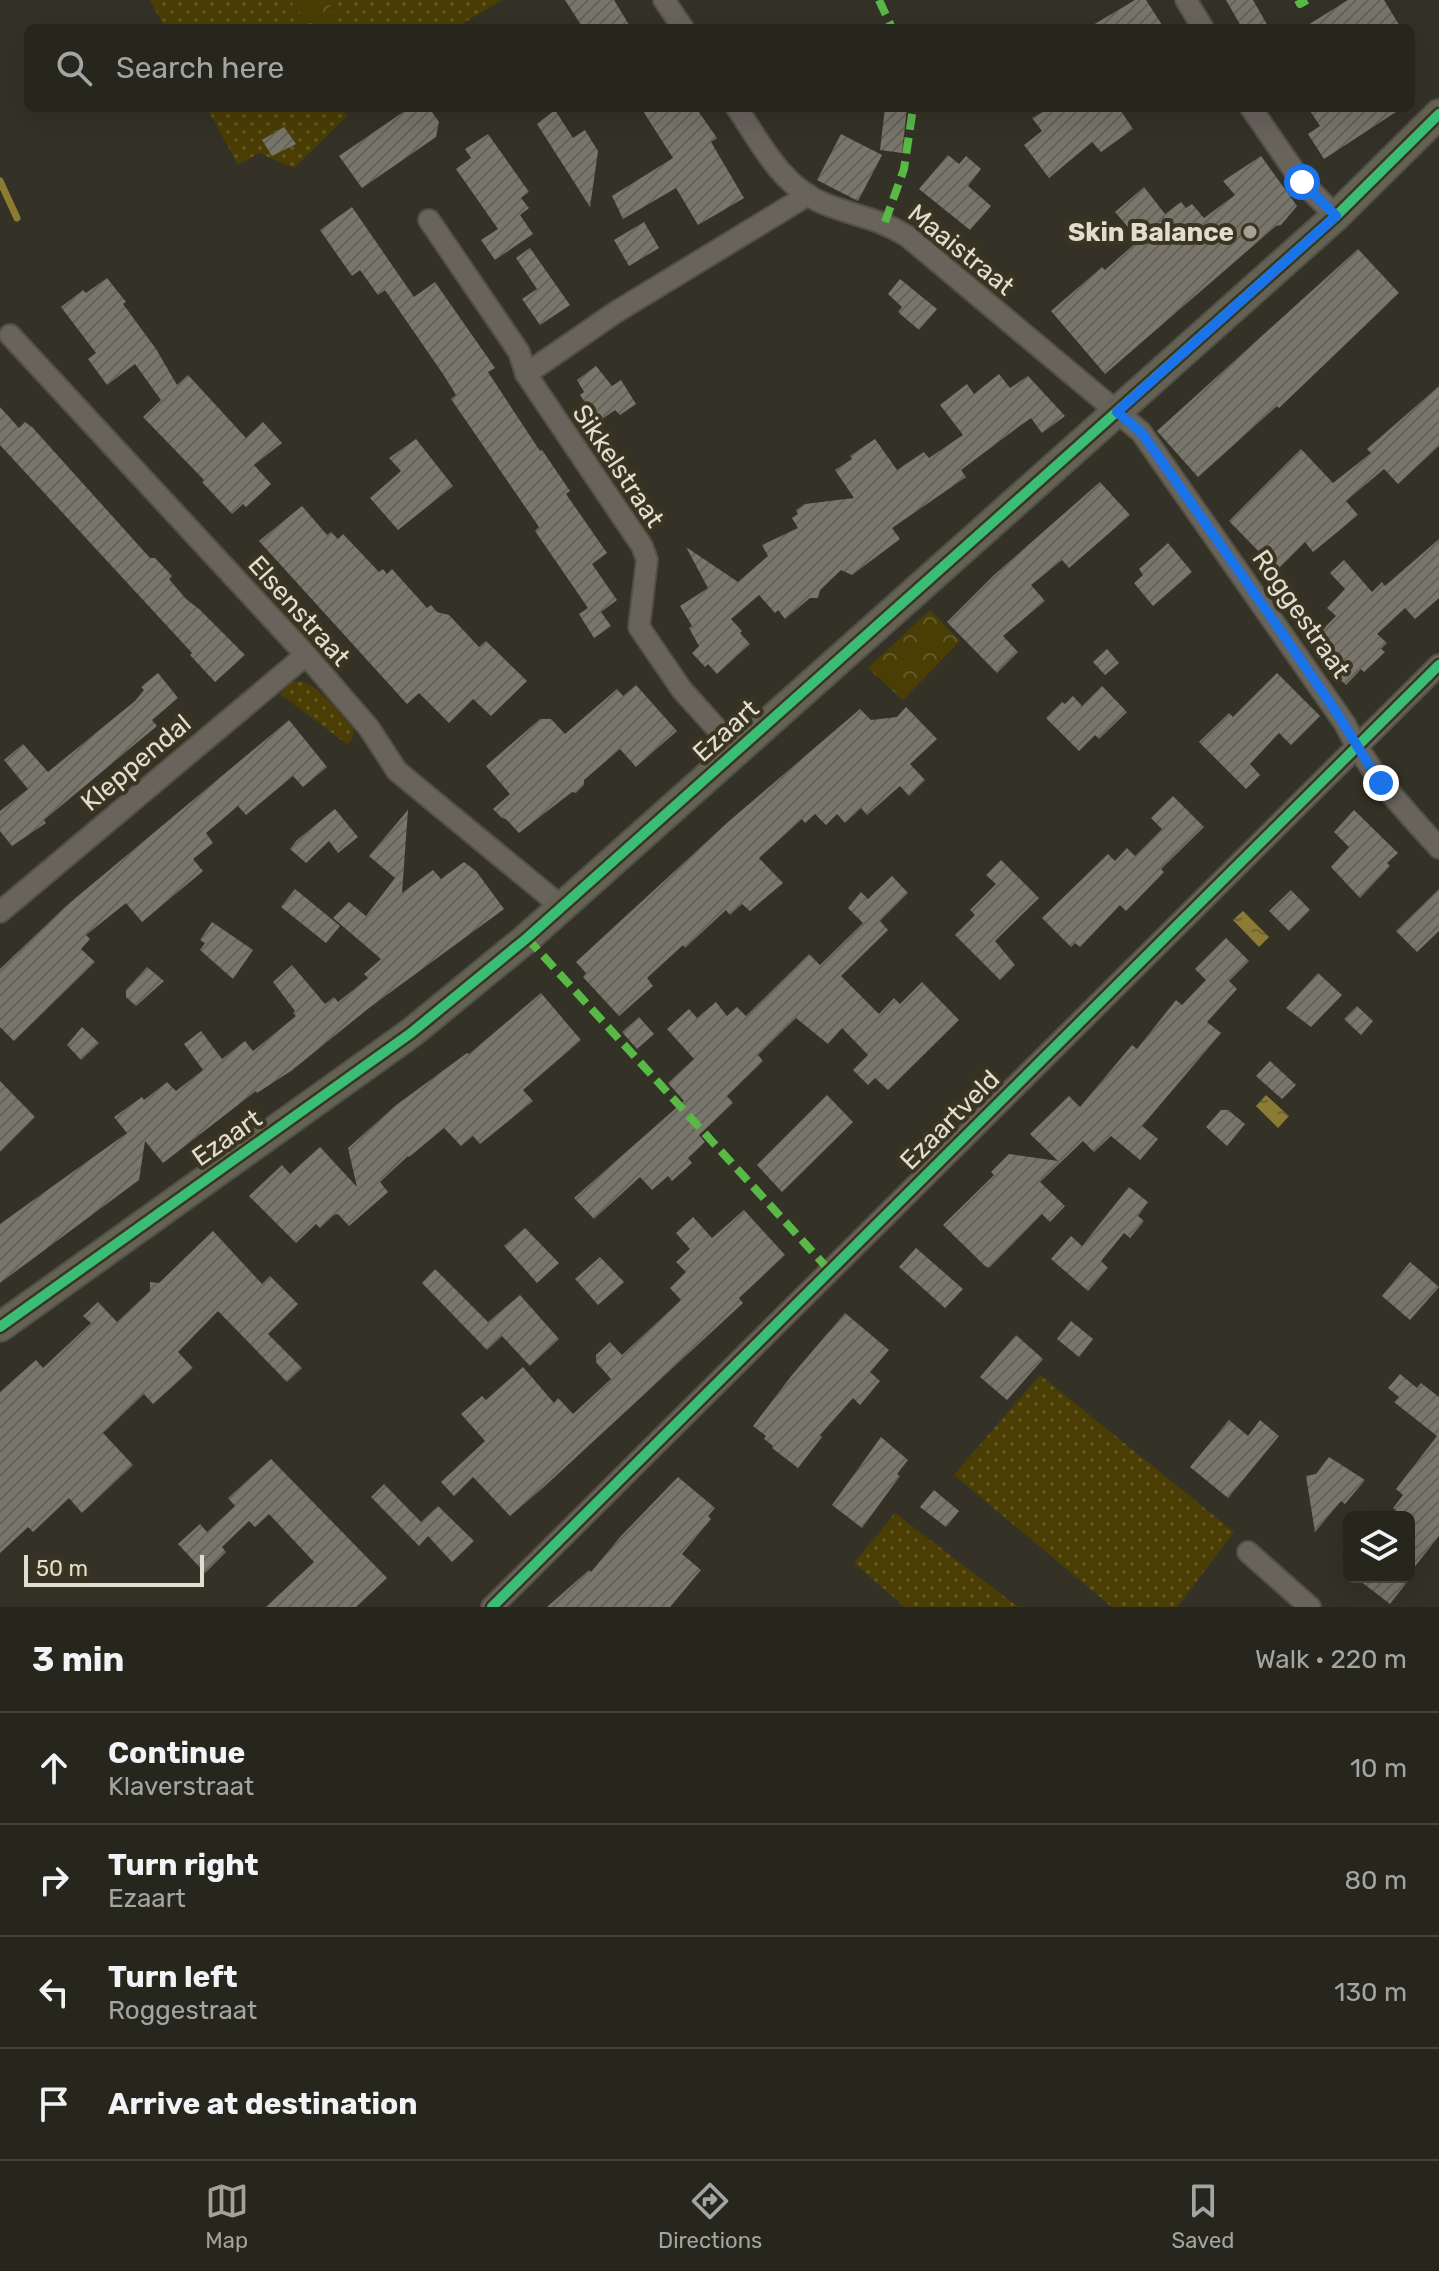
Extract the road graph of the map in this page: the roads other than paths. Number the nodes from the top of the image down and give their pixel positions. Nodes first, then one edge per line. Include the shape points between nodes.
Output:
1 (664, 0) edge
2 (1186, 0) edge
3 (680, 24) edge
4 (1201, 24) edge
5 (740, 112) edge
6 (1254, 112) edge
7 (1439, 114) edge
8 (808, 195) junction
9 (1336, 216) junction
10 (429, 220) dead end
11 (10, 335) dead end
12 (526, 374) junction
13 (1117, 412) junction
14 (306, 655) junction
15 (1439, 665) edge
16 (1356, 748) junction
17 (737, 751) junction
18 (1439, 848) edge
19 (3, 904) edge
20 (562, 907) junction
21 (0, 1327) edge
22 (1248, 1552) dead end
23 (492, 1607) edge
24 (1310, 1607) edge

1 - 3 street
2 - 4 street
5 - 8 street, Maaistraat via 781,173
6 - 9 street via 1302,182
7 - 9 main road, Ezaart
8 - 12 street via 616,312
8 - 13 street, Maaistraat via 885,222 907,236
9 - 13 main road, Ezaart
10 - 12 street, Sikkelstraat via 519,352
11 - 14 street, Elsenstraat
12 - 17 street, Sikkelstraat via 642,546 647,560 639,627 682,690
13 - 16 street, Roggestraat via 1159,457 1345,724
13 - 17 main road, Ezaart
14 - 19 street, Kleppendal
14 - 20 street, Elsenstraat via 369,728 397,771
15 - 16 street, Ezaartveld
16 - 18 street, Roggestraat
16 - 23 street, Ezaartveld
17 - 20 main road, Ezaart
20 - 21 main road, Ezaart via 411,1033
22 - 24 street

